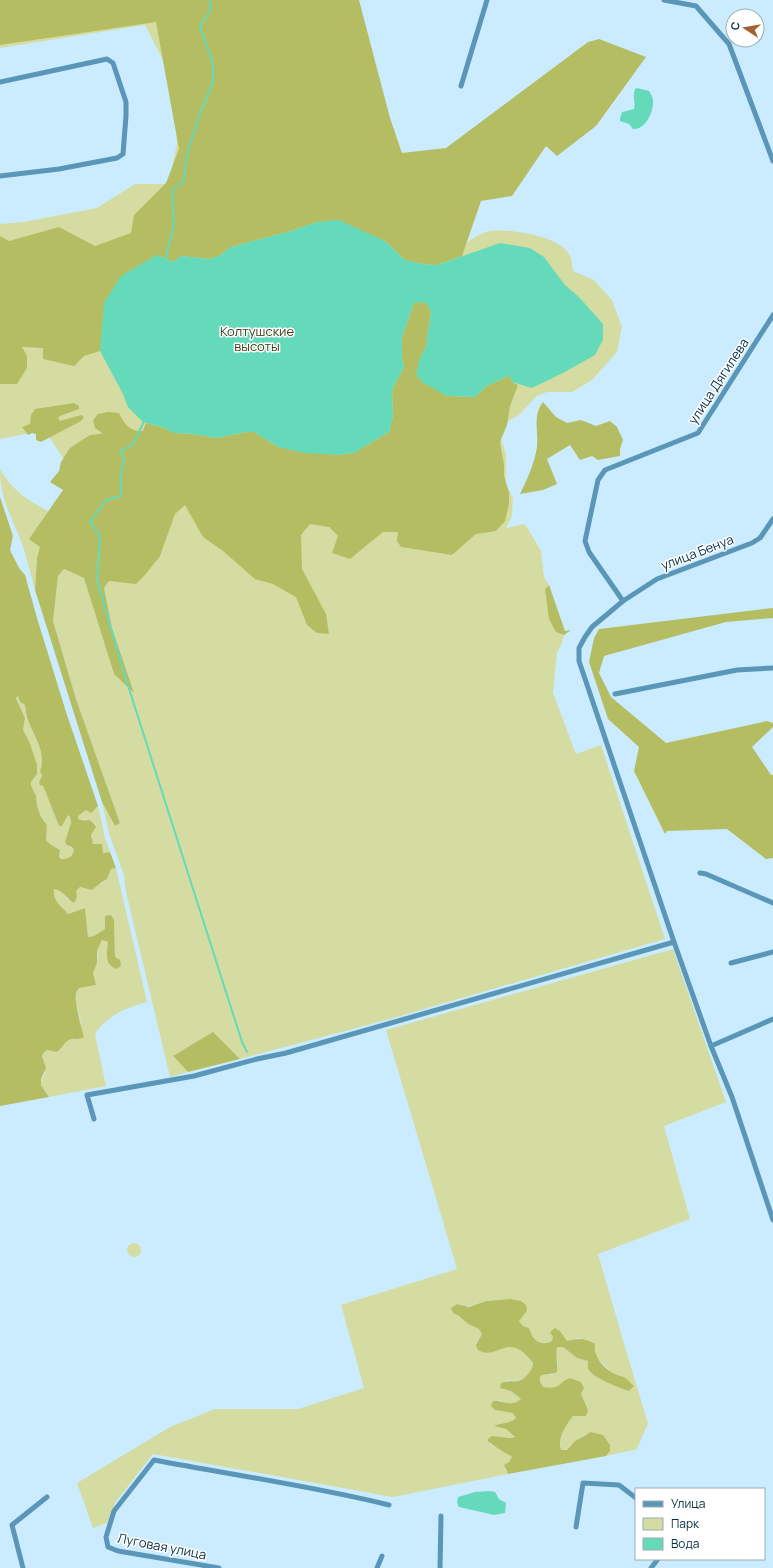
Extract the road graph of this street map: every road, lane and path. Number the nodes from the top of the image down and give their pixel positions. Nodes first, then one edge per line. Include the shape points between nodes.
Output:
1 (487, 0) edge
2 (664, 0) edge
3 (0, 82) edge
4 (461, 86) dead end
5 (773, 161) edge
6 (0, 176) edge
7 (773, 316) edge
8 (773, 518) edge
9 (623, 601) junction
10 (773, 668) edge
11 (615, 694) dead end
12 (700, 873) dead end
13 (773, 903) edge
14 (674, 942) junction
15 (773, 952) edge
16 (732, 963) dead end
17 (773, 1019) edge
18 (711, 1046) junction
19 (94, 1119) dead end
20 (773, 1220) edge
21 (47, 1497) dead end
22 (635, 1497) edge
23 (390, 1505) dead end
24 (441, 1516) dead end
25 (576, 1527) dead end
26 (382, 1556) dead end
27 (657, 1560) edge
28 (23, 1568) edge
29 (219, 1568) edge
30 (377, 1568) edge
31 (440, 1568) edge
32 (651, 1568) edge

1 - 4 street
2 - 5 street via 696,6 729,44
3 - 6 street via 107,59 113,63 118,77 126,102 126,116 123,154 117,158 59,169
7 - 9 street, улица Дягилева via 698,433 605,470 598,480 585,541 589,552
8 - 9 street, улица Бенуа via 760,538 752,543 656,579
9 - 14 street, улица Бенуа via 592,627 579,648 579,661
10 - 11 street via 737,670
12 - 13 street
14 - 18 street, улица Бенуа
14 - 19 street via 286,1053 194,1076 87,1095
15 - 16 street
17 - 18 street
18 - 20 street, улица Бенуа via 732,1097
21 - 28 street via 12,1524
22 - 25 street via 619,1485 583,1483
23 - 29 street, Луговая улица via 269,1479 154,1460 114,1511 106,1536 108,1547 118,1551
24 - 31 street
26 - 30 street
27 - 32 street

